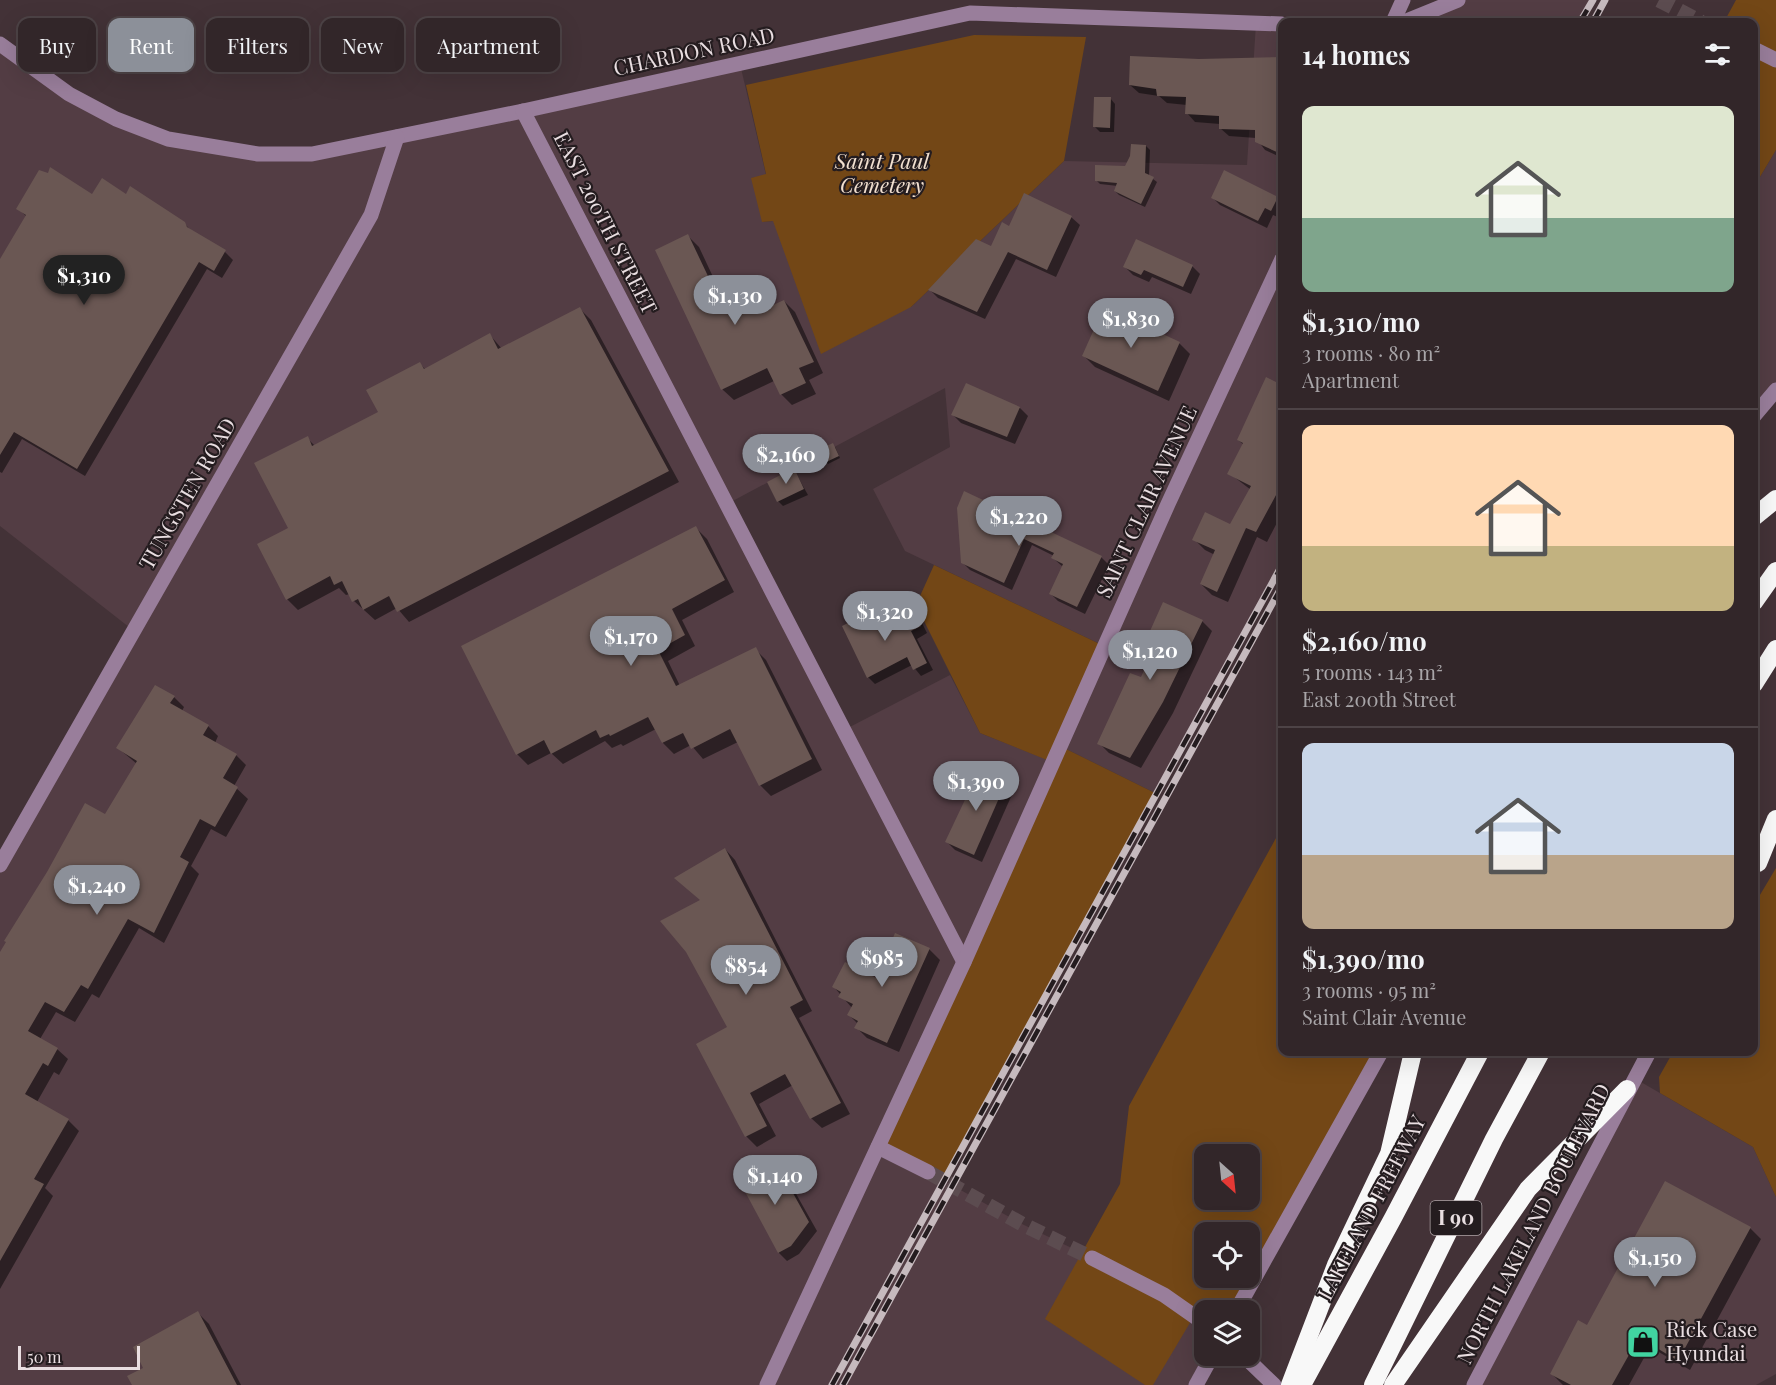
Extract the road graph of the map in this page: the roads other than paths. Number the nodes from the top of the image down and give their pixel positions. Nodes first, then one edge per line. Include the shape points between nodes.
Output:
1 (1403, 0) edge
2 (1458, 0) edge
3 (1395, 18) edge
4 (1414, 18) edge
5 (1278, 24) edge
6 (0, 44) edge
7 (1758, 51) edge
8 (1776, 60) edge
9 (523, 111) junction
10 (397, 137) junction
11 (1278, 268) edge
12 (1776, 390) edge
13 (1758, 411) edge
14 (1776, 499) edge
15 (1758, 514) edge
16 (1776, 571) edge
17 (1758, 596) edge
18 (1776, 649) edge
19 (1758, 678) edge
20 (1776, 819) edge
21 (1776, 841) edge
22 (1758, 861) edge
23 (1758, 864) edge
24 (0, 865) edge
25 (964, 962) junction
26 (1379, 1056) edge
27 (1412, 1056) edge
28 (1478, 1056) edge
29 (1539, 1056) edge
30 (1647, 1056) edge
31 (1627, 1089) junction
32 (878, 1147) junction
33 (928, 1172) tunnel mouth
34 (1092, 1258) tunnel mouth
35 (1242, 1300) edge
36 (1194, 1316) edge
37 (1206, 1366) edge
38 (1254, 1366) edge
39 (767, 1385) edge
40 (1196, 1385) edge
41 (1274, 1385) edge
42 (1290, 1385) edge
43 (1302, 1385) edge
44 (1373, 1385) edge
45 (1393, 1385) edge
46 (1474, 1385) edge

1 - 3 street
2 - 4 street
5 - 9 street, CHARDON ROAD via 970,14
6 - 10 street, CHARDON ROAD via 69,94 116,119 168,139 258,154 312,154
7 - 8 street
9 - 10 street, CHARDON ROAD
9 - 25 street, EAST 200TH STREET
10 - 24 street, TUNGSTEN ROAD via 371,215
11 - 25 street, SAINT CLAIR AVENUE
12 - 13 street
14 - 15 highway
16 - 17 highway
18 - 19 highway
20 - 22 highway
21 - 23 street
25 - 32 street, SAINT CLAIR AVENUE
26 - 35 street
27 - 42 highway via 1389,1154 1336,1265
28 - 43 highway, LAKELAND FREEWAY / I 90
29 - 44 highway, I 90
30 - 31 street, NORTH LAKELAND BOULEVARD
31 - 45 highway via 1528,1188
31 - 46 street, NORTH LAKELAND BOULEVARD
32 - 33 street
32 - 39 street, SAINT CLAIR AVENUE
34 - 36 street via 1164,1295
37 - 40 street
38 - 41 street

